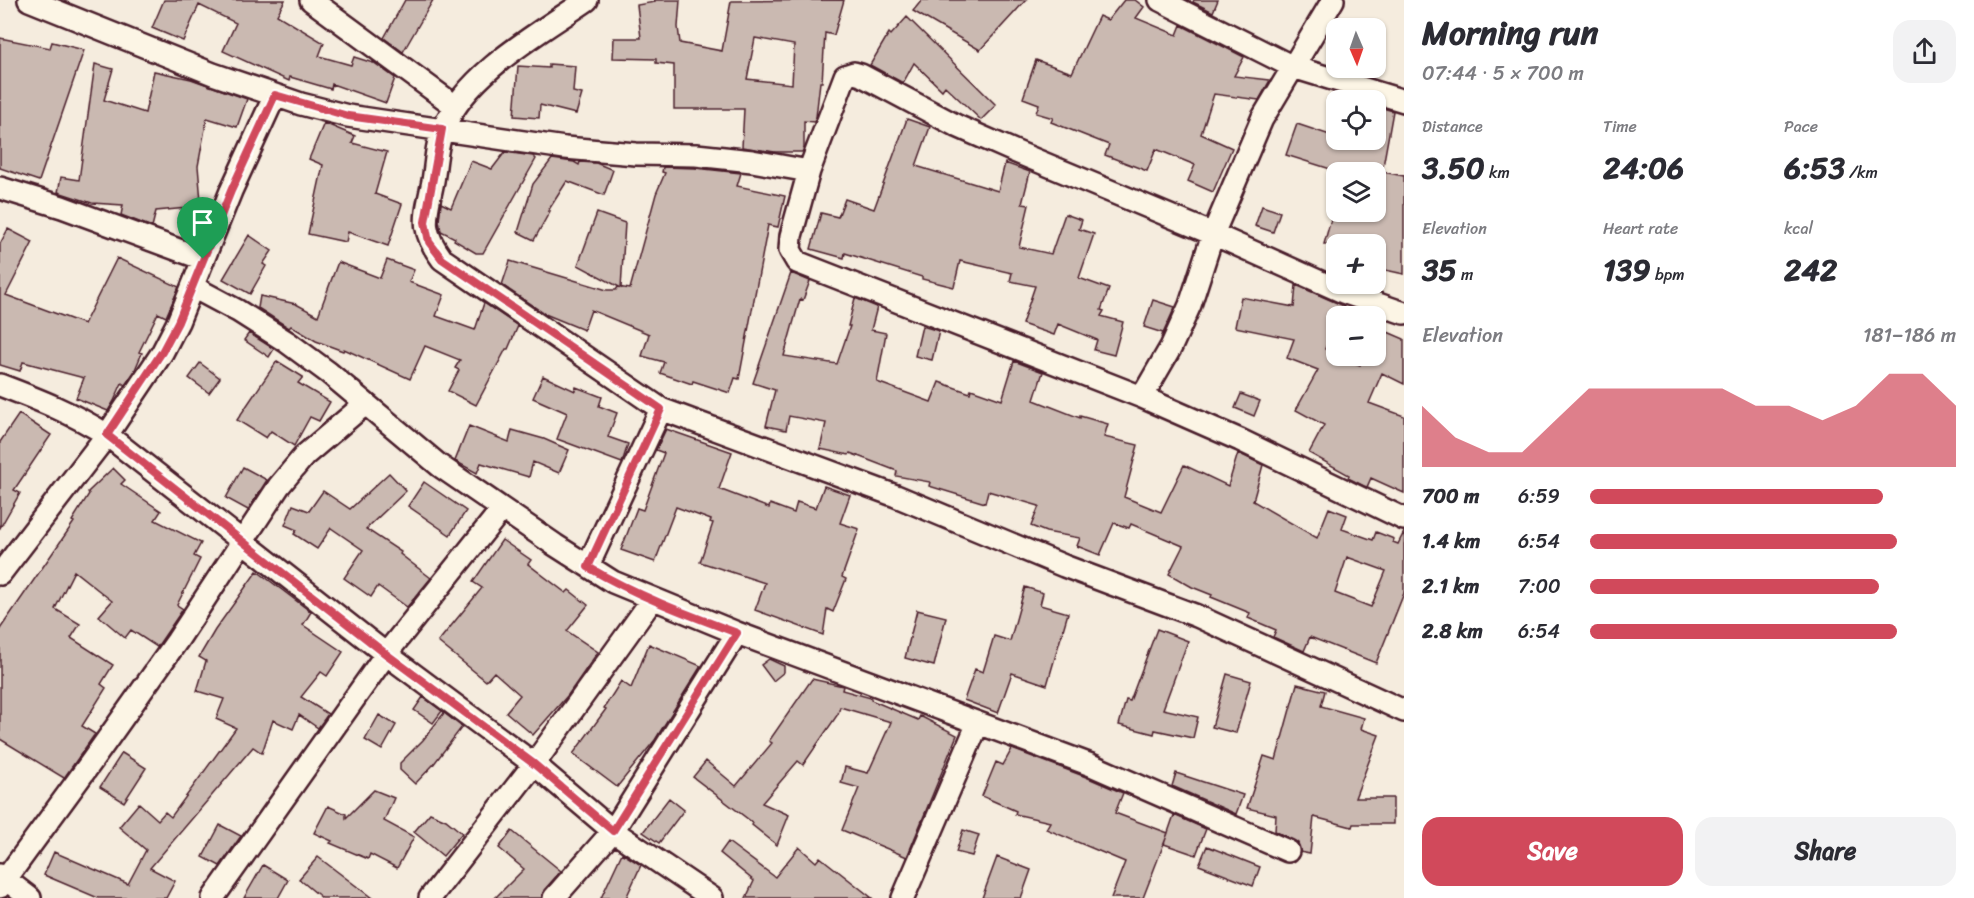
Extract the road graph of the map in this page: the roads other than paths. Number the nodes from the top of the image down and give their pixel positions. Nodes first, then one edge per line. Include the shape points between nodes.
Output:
1 (29, 0) edge
2 (311, 0) edge
3 (587, 0) edge
4 (1160, 0) edge
5 (1333, 0) edge
6 (1293, 67) junction
7 (275, 95) junction
8 (1404, 100) edge
9 (455, 106) junction
10 (442, 129) junction
11 (809, 171) junction
12 (0, 188) edge
13 (1213, 234) junction
14 (203, 259) junction
15 (193, 286) junction
16 (1404, 313) edge
17 (1, 386) edge
18 (1142, 397) junction
19 (365, 404) junction
20 (661, 409) junction
21 (107, 435) junction
22 (502, 509) junction
23 (1404, 519) edge
24 (242, 541) junction
25 (588, 567) junction
26 (0, 574) edge
27 (652, 600) junction
28 (737, 633) junction
29 (386, 654) junction
30 (1404, 711) edge
31 (978, 723) junction
32 (534, 764) junction
33 (613, 831) junction
34 (1288, 850) dead end
35 (2, 880) edge
36 (30, 898) edge
37 (213, 898) edge
38 (430, 898) edge
39 (554, 898) edge
40 (712, 898) edge
41 (903, 898) edge

1 - 7 street
2 - 9 street
3 - 9 street via 503,58
4 - 6 street
5 - 6 street
6 - 8 street
6 - 13 street via 1262,119
7 - 10 street via 348,116
7 - 14 street
9 - 10 street
10 - 11 street via 565,148 696,155
10 - 20 street via 425,222 429,242 442,259
11 - 13 street via 845,76 854,73 957,126
11 - 18 street via 791,236 790,250 797,262
12 - 14 street
13 - 16 street via 1343,292
13 - 18 street via 1190,305
14 - 15 street
15 - 19 street via 287,342
15 - 21 street via 162,352
17 - 21 street via 83,419
18 - 23 street
19 - 22 street via 440,466
19 - 24 street via 305,455
20 - 25 street
20 - 30 street via 896,496 1197,616
21 - 24 street
21 - 26 street
22 - 25 street
22 - 29 street
24 - 29 street
24 - 35 street via 177,641
25 - 27 street
27 - 28 street
27 - 32 street
28 - 31 street
28 - 33 street
29 - 32 street
29 - 37 street
31 - 34 street via 1091,765
31 - 41 street
32 - 33 street
32 - 38 street
33 - 39 street
33 - 40 street
35 - 36 street

